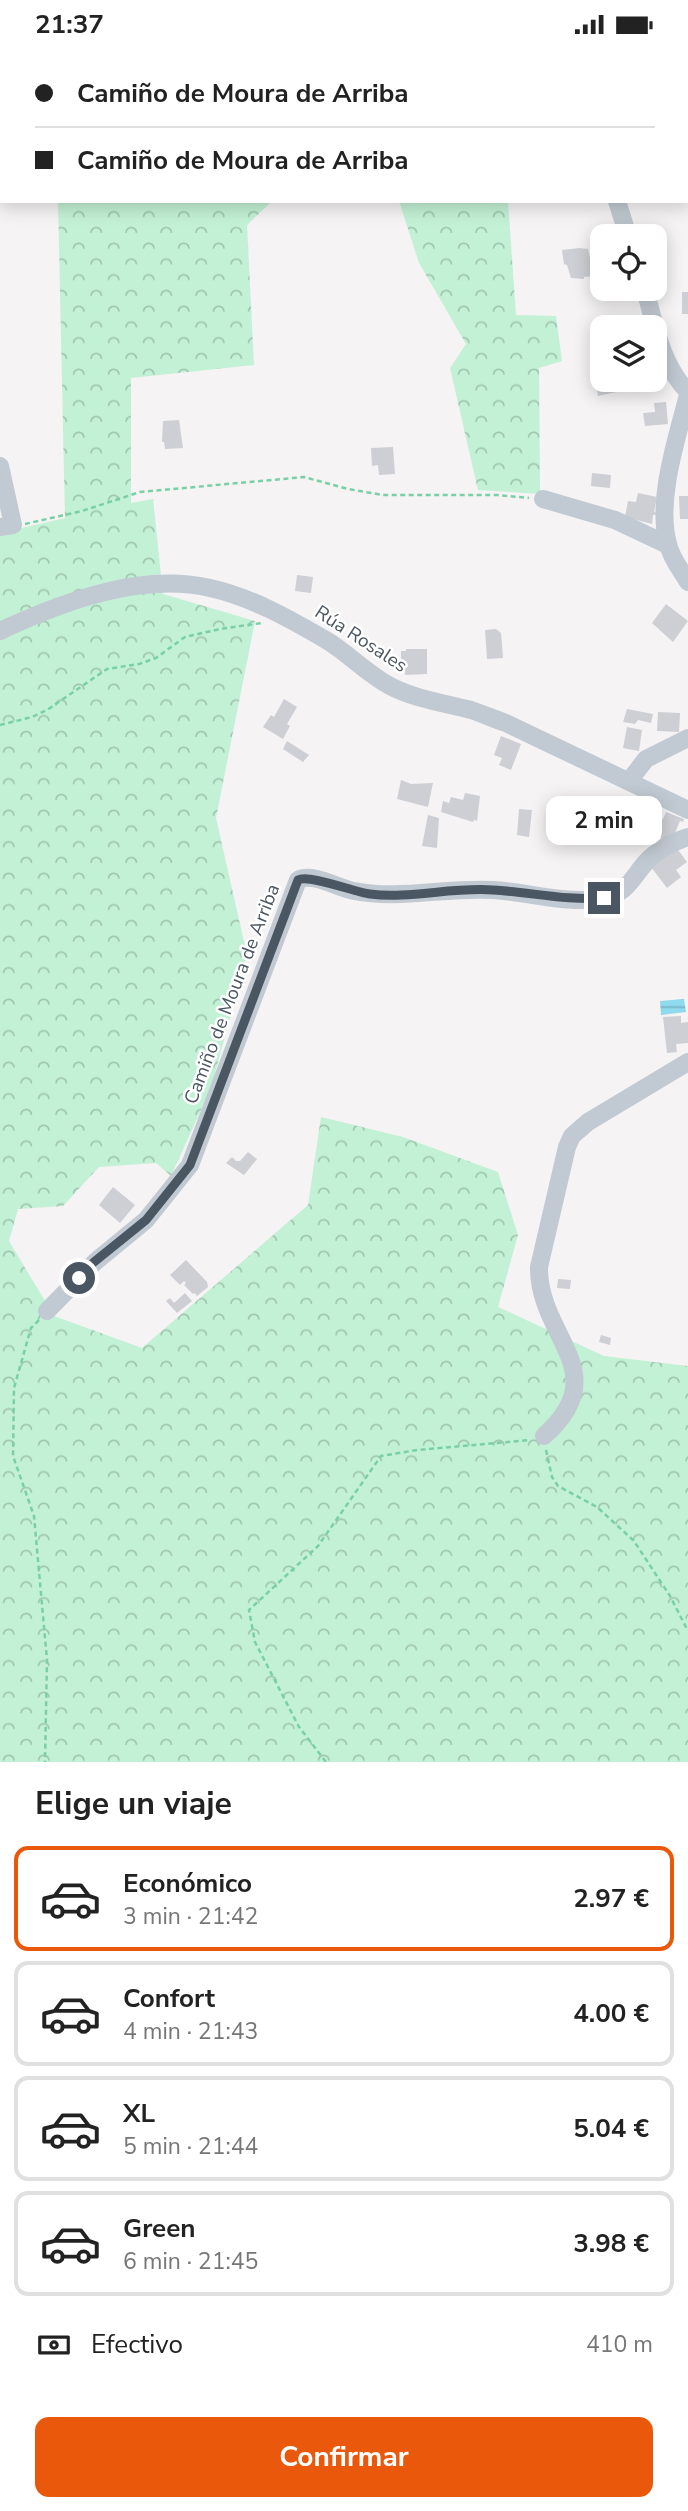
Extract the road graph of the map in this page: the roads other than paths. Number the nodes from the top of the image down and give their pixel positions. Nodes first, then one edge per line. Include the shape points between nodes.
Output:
1 (618, 203) edge
2 (624, 224) edge
3 (648, 301) edge
4 (688, 394) edge
5 (0, 466) edge
6 (543, 499) road end
7 (6, 526) edge
8 (668, 545) junction
9 (688, 582) edge
10 (0, 631) edge
11 (688, 738) edge
12 (629, 782) junction
13 (688, 810) edge
14 (688, 837) edge
15 (688, 1062) edge
16 (47, 1311) road end
17 (544, 1436) road end

1 - 2 street
3 - 4 street via 665,360
4 - 8 street via 668,481
5 - 7 street
6 - 8 street via 615,520
8 - 9 street
10 - 12 street, Rúa Rosales via 81,600 150,585 210,587 282,615 333,644 389,685 506,723
11 - 12 street via 646,759
12 - 13 street, Rúa Rosales
14 - 16 street, Camiño de Moura de Arriba via 657,852 620,893 604,898 581,900 493,890 374,894 307,877 298,880 190,1165 146,1220 94,1262
15 - 17 street via 588,1122 566,1147 539,1285 576,1375 567,1411

